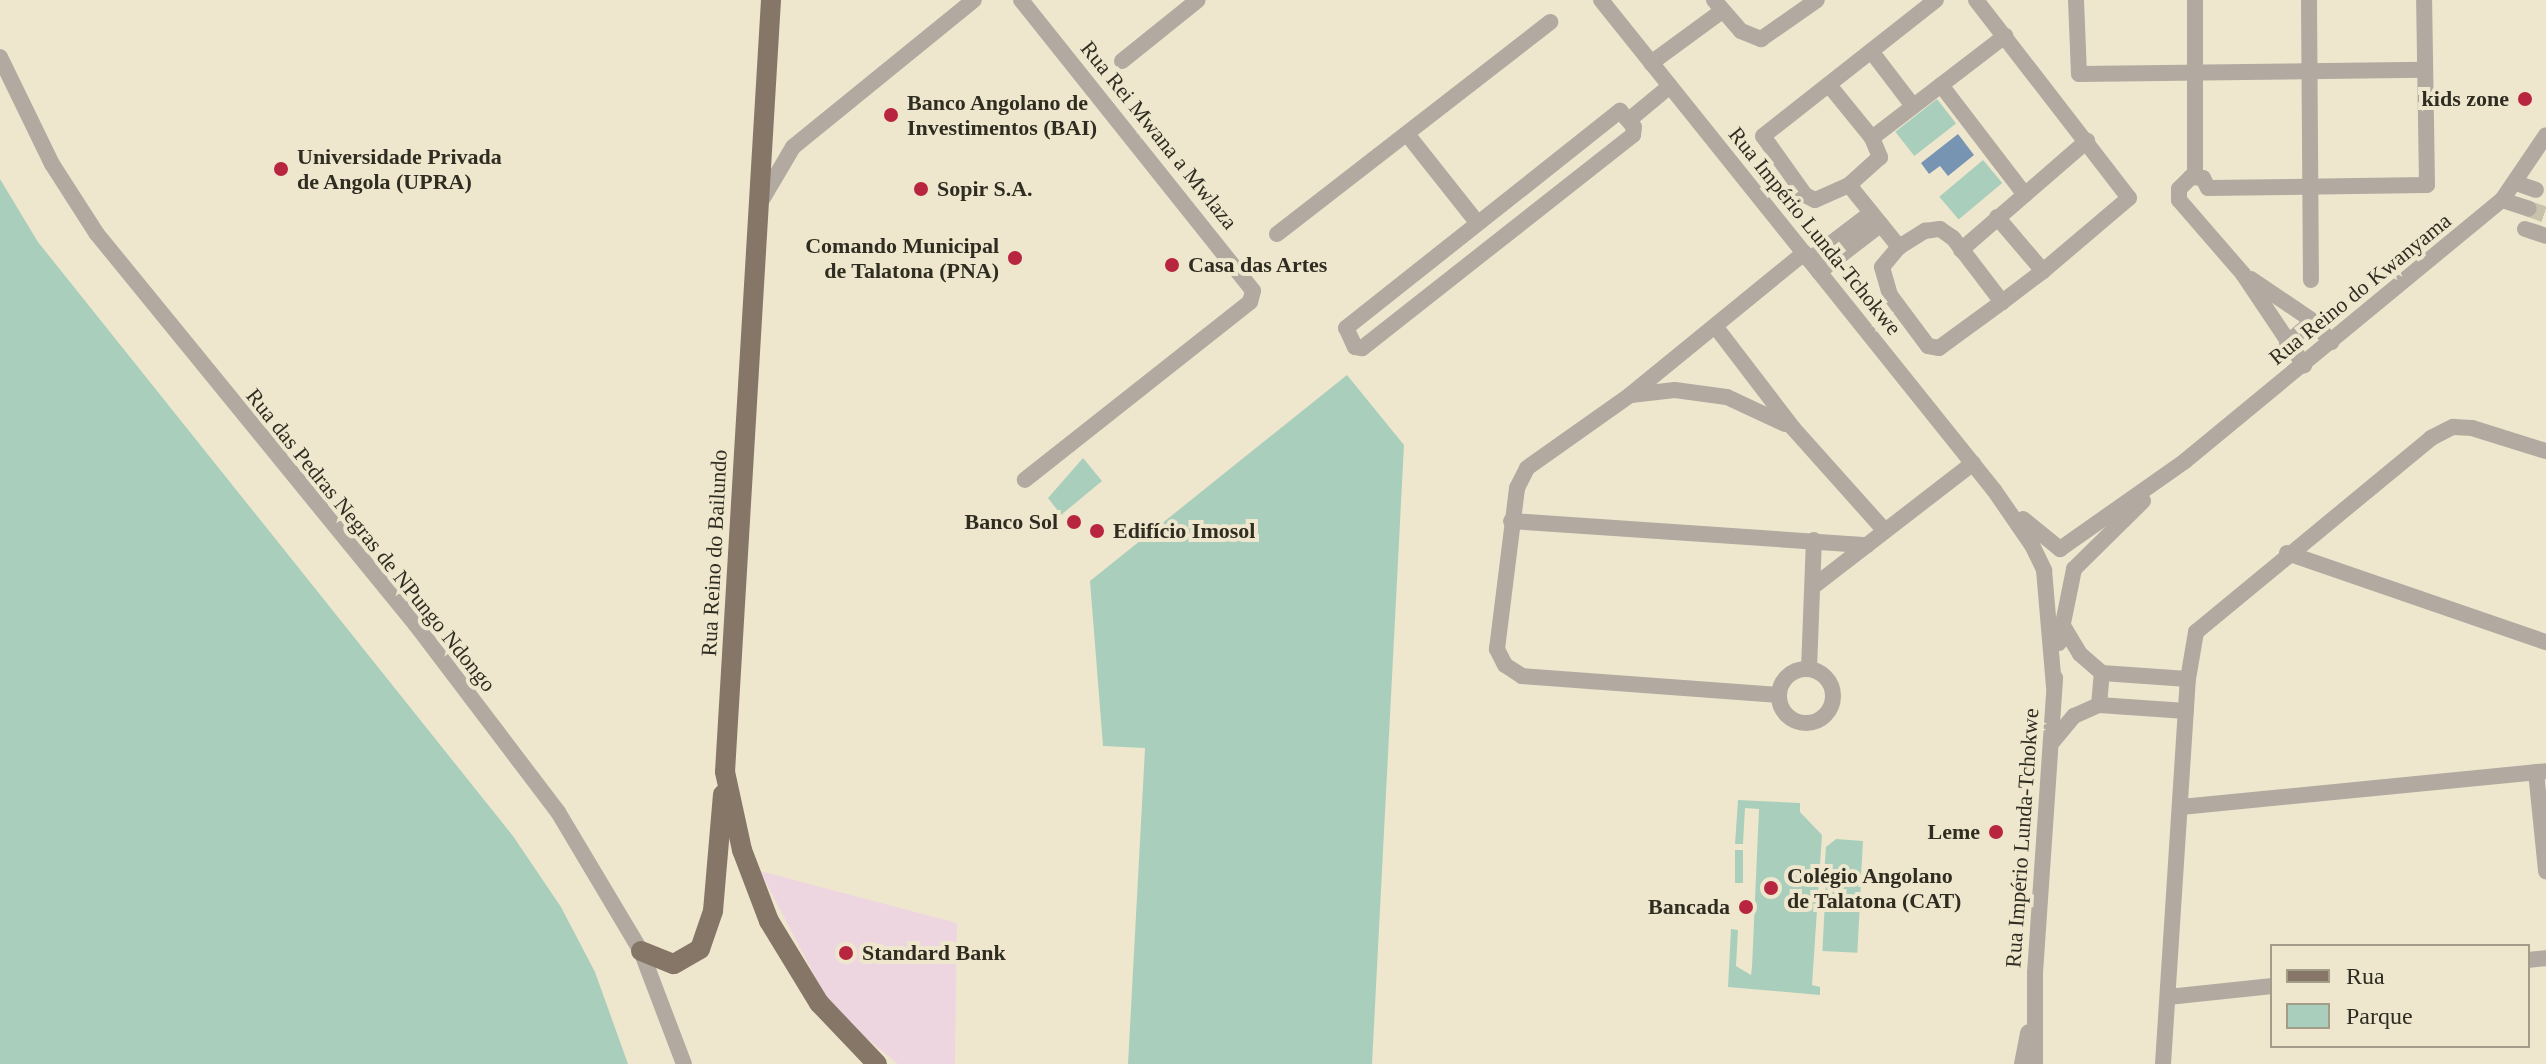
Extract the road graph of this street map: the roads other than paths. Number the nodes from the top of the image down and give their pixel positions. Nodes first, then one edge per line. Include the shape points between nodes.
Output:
1 (771, 0) edge
2 (974, 0) edge
3 (1021, 0) edge
4 (1198, 0) edge
5 (1601, 0) edge
6 (1817, 0) edge
7 (1936, 0) edge
8 (1976, 0) edge
9 (2076, 0) edge
10 (2195, 0) edge
11 (2309, 0) edge
12 (2424, 0) edge
13 (1718, 5) edge
14 (1550, 22) dead end
15 (2005, 36) junction
16 (1871, 51) junction
17 (0, 57) edge
18 (1122, 61) dead end
19 (1651, 63) junction
20 (2424, 70) junction
21 (2311, 72) junction
22 (2194, 75) junction
23 (1829, 85) junction
24 (1941, 85) junction
25 (1670, 86) junction
26 (1913, 106) junction
27 (1629, 120) junction
28 (1407, 134) junction
29 (2546, 135) edge
30 (1872, 138) junction
31 (2087, 141) junction
32 (2195, 176) junction
33 (2516, 183) junction
34 (1849, 185) junction
35 (2310, 185) junction
36 (2208, 188) junction
37 (2536, 190) tunnel mouth
38 (2025, 195) junction
39 (2502, 200) junction
40 (2181, 203) junction
41 (2198, 203) junction
42 (2529, 209) tunnel mouth
43 (1997, 217) junction
44 (1876, 219) junction
45 (1476, 221) junction
46 (2200, 222) junction
47 (758, 223) junction
48 (2525, 229) dead end
49 (1277, 234) dead end
50 (2546, 236) edge
51 (1899, 247) junction
52 (1961, 250) junction
53 (1811, 262) junction
54 (2043, 271) junction
55 (2243, 274) junction
56 (2311, 280) dead end
57 (2002, 302) junction
58 (2313, 321) junction
59 (1715, 326) junction
60 (2331, 342) junction
61 (2287, 343) junction
62 (2304, 365) junction
63 (1630, 395) junction
64 (1793, 428) junction
65 (2546, 451) edge
66 (2185, 461) junction
67 (1973, 463) junction
68 (1025, 480) dead end
69 (1994, 490) junction
70 (1511, 521) junction
71 (1885, 531) junction
72 (1814, 540) junction
73 (1867, 545) junction
74 (2060, 549) junction
75 (2287, 553) junction
76 (2074, 569) junction
77 (2044, 570) junction
78 (1814, 586) junction
79 (2061, 622) junction
80 (2546, 642) edge
81 (1809, 669) junction
82 (2102, 673) junction
83 (2188, 679) junction
84 (2054, 687) junction
85 (1779, 695) junction
86 (2099, 705) junction
87 (2186, 711) junction
88 (2053, 741) junction
89 (725, 772) junction
90 (2541, 772) edge
91 (2181, 807) junction
92 (2546, 871) edge
93 (641, 951) junction
94 (2270, 986) edge
95 (2035, 992) junction
96 (2168, 997) junction
97 (684, 1064) edge
98 (877, 1064) edge
99 (2022, 1064) edge
100 (2035, 1064) edge
101 (2163, 1064) edge

1 - 47 main road, Rua Reino do Bailundo
2 - 47 street via 793,147 771,179
3 - 68 street, Rua Rei Mwana a Mwlaza via 1253,291 1250,302
4 - 18 street
5 - 19 street, Rua Império Lunda-Tchokwe
6 - 13 street via 1761,39 1741,31
7 - 16 street
8 - 15 street
9 - 22 street via 2079,74
10 - 22 street
11 - 21 street
12 - 20 street
13 - 19 street
14 - 28 street
15 - 24 street
15 - 31 street
16 - 23 street
16 - 26 street
17 - 93 street, Rua das Pedras Negras de NPungo Ndongo via 52,164 97,234 416,625 558,812
19 - 25 street, Rua Império Lunda-Tchokwe
20 - 21 street
20 - 35 street via 2427,185
21 - 22 street
21 - 35 street
22 - 32 street
23 - 30 street
23 - 34 street via 1765,132 1764,140 1805,195 1826,198
24 - 26 street
24 - 38 street
25 - 27 street
25 - 53 street, Rua Império Lunda-Tchokwe
26 - 30 street
27 - 45 street via 1620,111 1614,113
27 - 45 street via 1633,135 1362,348 1355,347 1346,328
28 - 45 street
28 - 49 street
29 - 33 street, Rua Reino do Kwanyama
30 - 34 street via 1880,151 1876,164
31 - 38 street
31 - 54 street via 2129,198
32 - 36 street
32 - 40 street via 2179,189
33 - 37 street
33 - 39 street, Rua Reino do Kwanyama
34 - 44 street
35 - 36 street
35 - 56 street
36 - 41 street
38 - 43 street
39 - 42 street
39 - 60 street, Rua Reino do Kwanyama
40 - 41 street
40 - 46 street
41 - 46 street
43 - 52 street
43 - 54 street
44 - 51 street
44 - 53 street
46 - 55 street
47 - 89 main road, Rua Reino do Bailundo
48 - 50 street
51 - 52 street via 1925,231 1940,229
51 - 57 street via 1885,259 1883,282 1934,350
52 - 57 street
53 - 59 street
53 - 67 street, Rua Império Lunda-Tchokwe
54 - 57 street
55 - 58 street
55 - 61 street
58 - 60 street
58 - 61 street
59 - 63 street
59 - 64 street
60 - 62 street, Rua Reino do Kwanyama
61 - 62 street
62 - 66 street, Rua Reino do Kwanyama
63 - 64 street via 1675,390 1727,397
63 - 70 street via 1527,468
64 - 71 street
65 - 75 street via 2453,427 2431,438
66 - 74 street, Rua Reino do Kwanyama
66 - 76 street, Rua Reino do Kwanyama
67 - 69 street, Rua Império Lunda-Tchokwe
67 - 71 street
69 - 74 street, Rua Império Lunda-Tchokwe
69 - 77 street, Rua Império Lunda-Tchokwe
70 - 72 street
70 - 85 street via 1497,649 1513,671 1522,676
71 - 73 street
72 - 73 street
72 - 78 street
73 - 78 street
74 - 76 street, Rua Império Lunda-Tchokwe via 2072,556
74 - 77 street via 2048,554
75 - 80 street
75 - 83 street via 2205,620 2191,646
76 - 77 street via 2062,580
76 - 79 street, Rua Império Lunda-Tchokwe
77 - 84 street, Rua Império Lunda-Tchokwe
78 - 81 street
79 - 82 street via 2080,654
79 - 84 street, Rua Império Lunda-Tchokwe
81 - 85 street via 1787,676
81 - 85 street via 1831,685 1825,716 1799,723 1782,709
82 - 83 street
82 - 86 street
83 - 87 street
84 - 88 street, Rua Império Lunda-Tchokwe
86 - 87 street
86 - 88 street via 2074,716
87 - 91 street
88 - 95 street, Rua Império Lunda-Tchokwe
89 - 93 main road via 713,911 700,949 674,964
89 - 98 main road, Rua Reino do Bailundo via 742,850 769,921 819,1003
90 - 91 street
90 - 92 street
91 - 96 street
93 - 97 street, Rua das Pedras Negras de NPungo Ndongo
94 - 96 street
95 - 99 street, Rua Império Lunda-Tchokwe
95 - 100 street, Rua Império Lunda-Tchokwe
96 - 101 street

